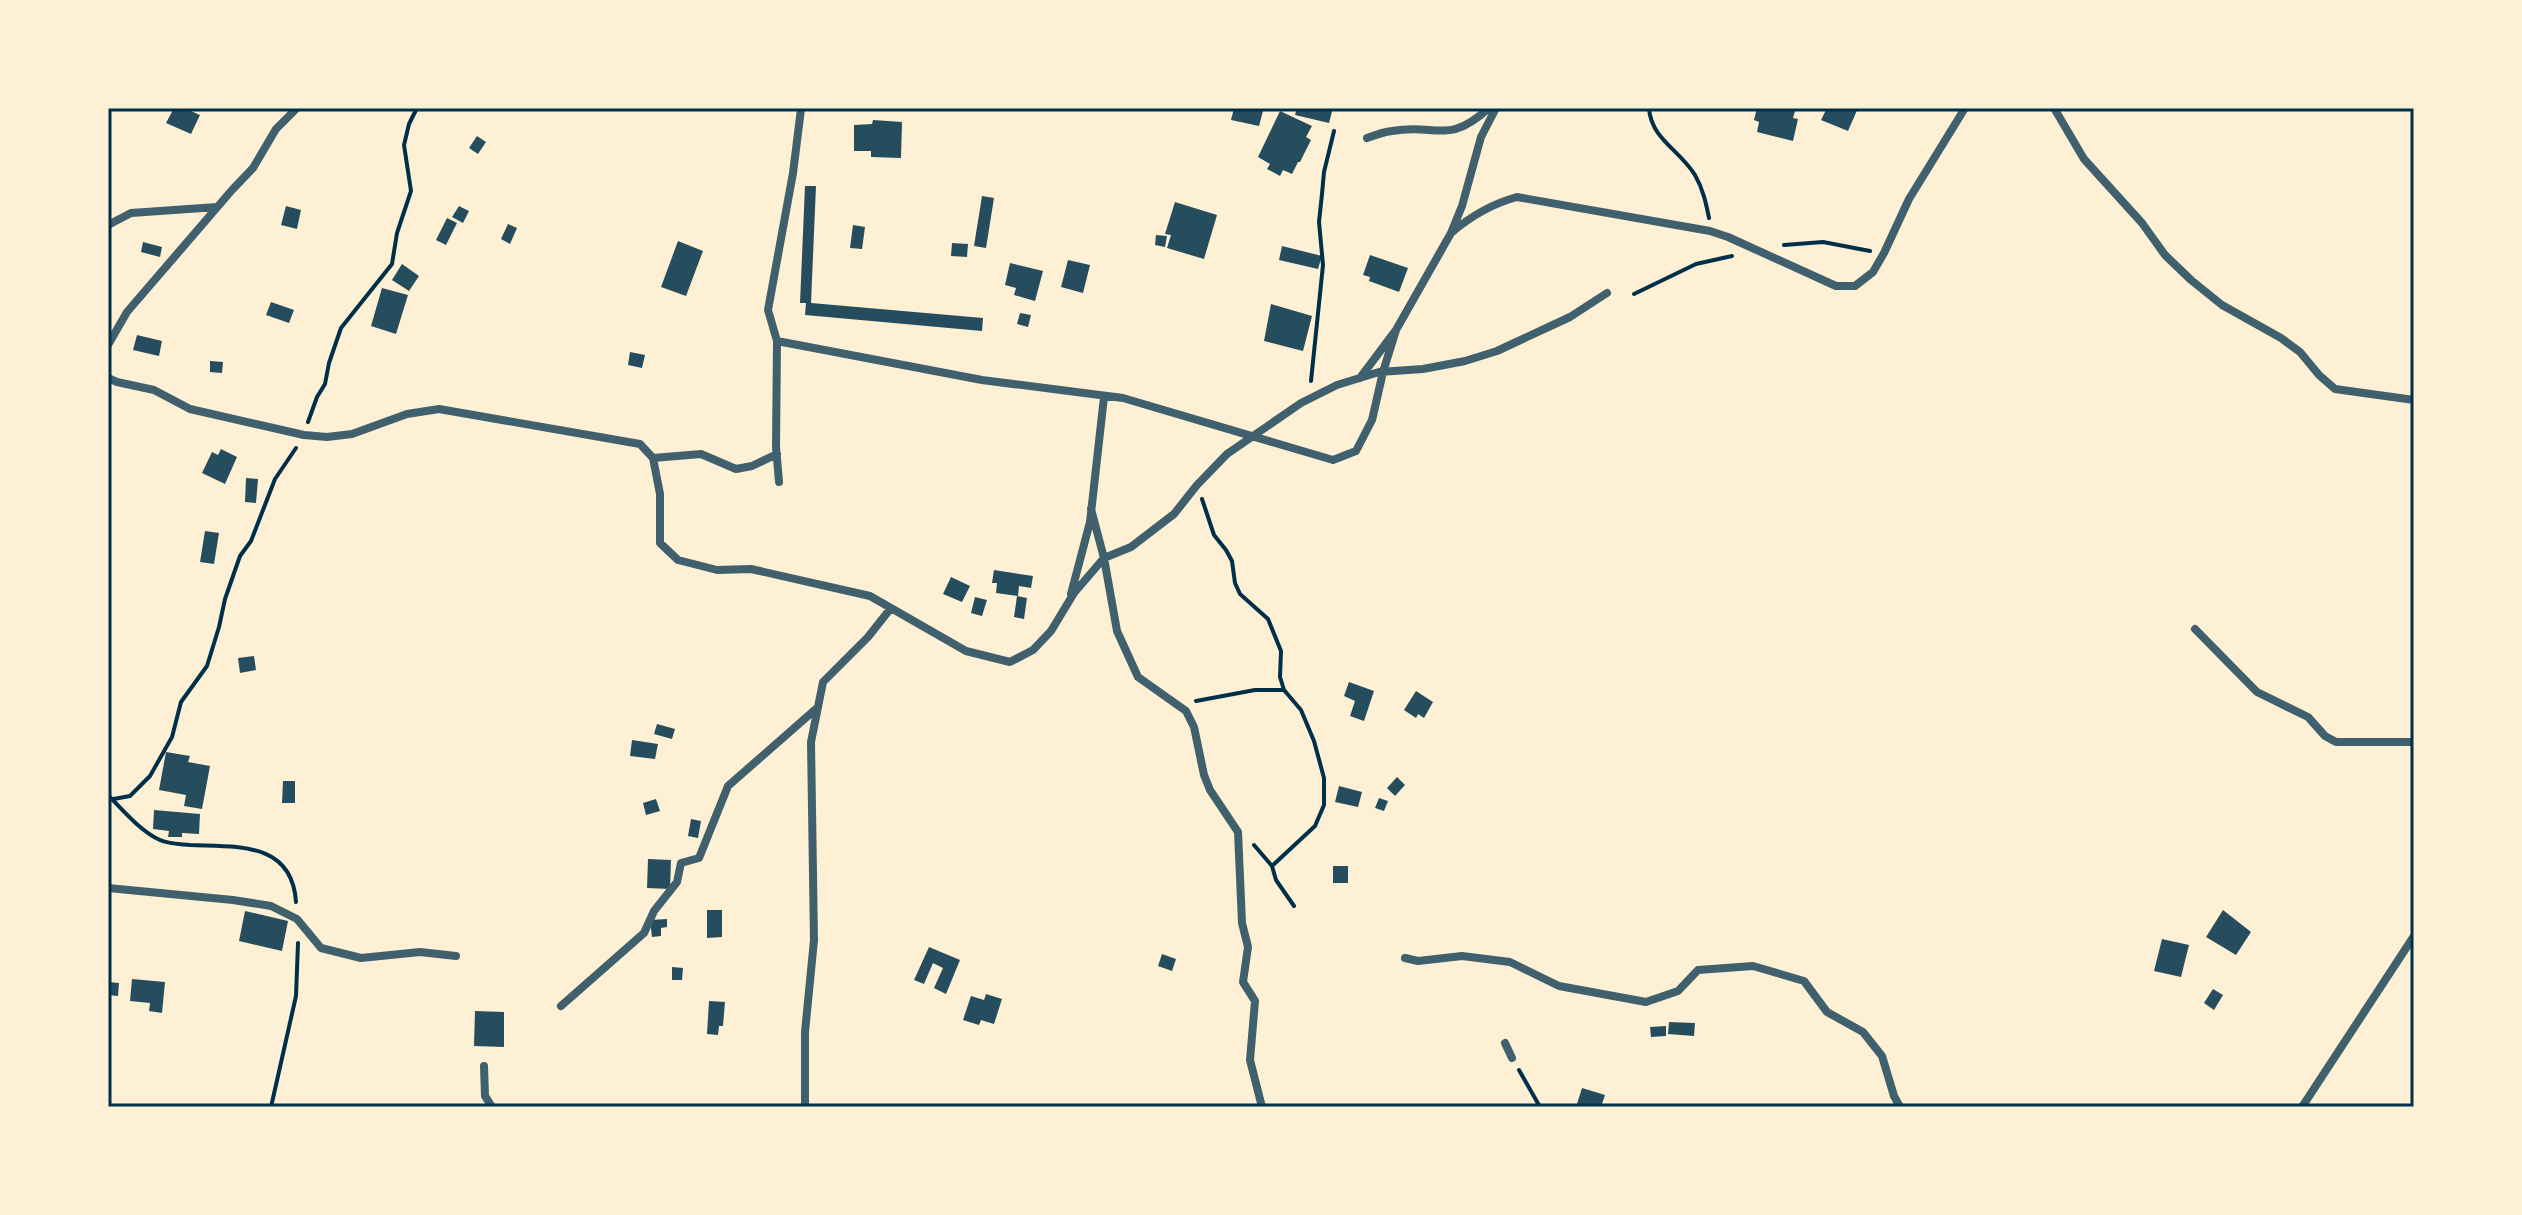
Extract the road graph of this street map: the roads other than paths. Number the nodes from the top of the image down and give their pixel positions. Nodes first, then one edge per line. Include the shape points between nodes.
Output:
1 (297, 108) edge
2 (1489, 108) edge
3 (1496, 108) edge
4 (1965, 108) edge
5 (2054, 108) edge
6 (801, 109) edge
7 (1367, 138) dead end
8 (217, 207) junction
9 (108, 225) edge
10 (1451, 233) junction
11 (1607, 293) dead end
12 (1396, 330) junction
13 (777, 341) junction
14 (108, 345) edge
15 (1383, 372) junction
16 (108, 378) edge
17 (1359, 378) junction
18 (1104, 397) junction
19 (2413, 403) edge
20 (1254, 435) junction
21 (777, 454) junction
22 (653, 458) junction
23 (779, 482) dead end
24 (1091, 509) junction
25 (1104, 558) junction
26 (1068, 603) junction
27 (891, 608) junction
28 (2195, 629) dead end
29 (818, 708) junction
30 (2414, 742) edge
31 (108, 888) edge
32 (2414, 936) edge
33 (456, 956) dead end
34 (1405, 958) dead end
35 (561, 1006) dead end
36 (1505, 1043) dead end
37 (1512, 1058) road end
38 (484, 1066) dead end
39 (492, 1107) edge
40 (805, 1107) edge
41 (1262, 1107) edge
42 (1900, 1107) edge
43 (2302, 1107) edge

1 - 8 street
2 - 7 street via 1460,129 1393,130
3 - 10 street via 1481,137
4 - 10 street via 1909,199 1879,263 1855,286 1836,286 1710,231 1517,197 1471,216
5 - 19 street via 2084,159 2191,280 2300,352 2335,389
6 - 13 street via 768,310
8 - 9 street via 131,213
8 - 14 street via 127,312
10 - 12 street
11 - 15 street via 1497,351 1423,369
12 - 15 street
12 - 17 street
13 - 18 street
13 - 21 street
15 - 17 street
15 - 20 street via 1372,420 1356,451 1333,460
16 - 22 street via 154,390 190,409 304,435 352,434 407,414 439,409 640,444
17 - 20 street via 1309,399
18 - 20 street
18 - 24 street
20 - 25 street via 1227,454 1174,514 1131,547
21 - 22 street via 736,469 701,454
21 - 23 street
22 - 27 street via 660,494 660,543 678,560 831,587 870,596
24 - 25 street
24 - 26 street
25 - 26 street
25 - 41 street via 1117,631 1138,677 1186,711 1207,782 1238,832 1248,947 1243,982 1255,1001 1250,1060
26 - 27 street via 1033,650 1010,662 966,651
27 - 29 street via 823,682
28 - 30 street via 2257,692 2308,717 2336,742
29 - 35 street via 728,786 699,858 681,863 677,882 644,933
29 - 40 street via 811,742 814,940 805,1032
31 - 33 street via 271,906 297,919 321,948 361,958 420,952
32 - 43 street
34 - 42 street via 1462,956 1510,962 1559,986 1646,1002 1678,991 1698,970 1753,966 1804,981 1827,1012 1863,1032 1882,1056
36 - 37 street
38 - 39 street via 485,1096

